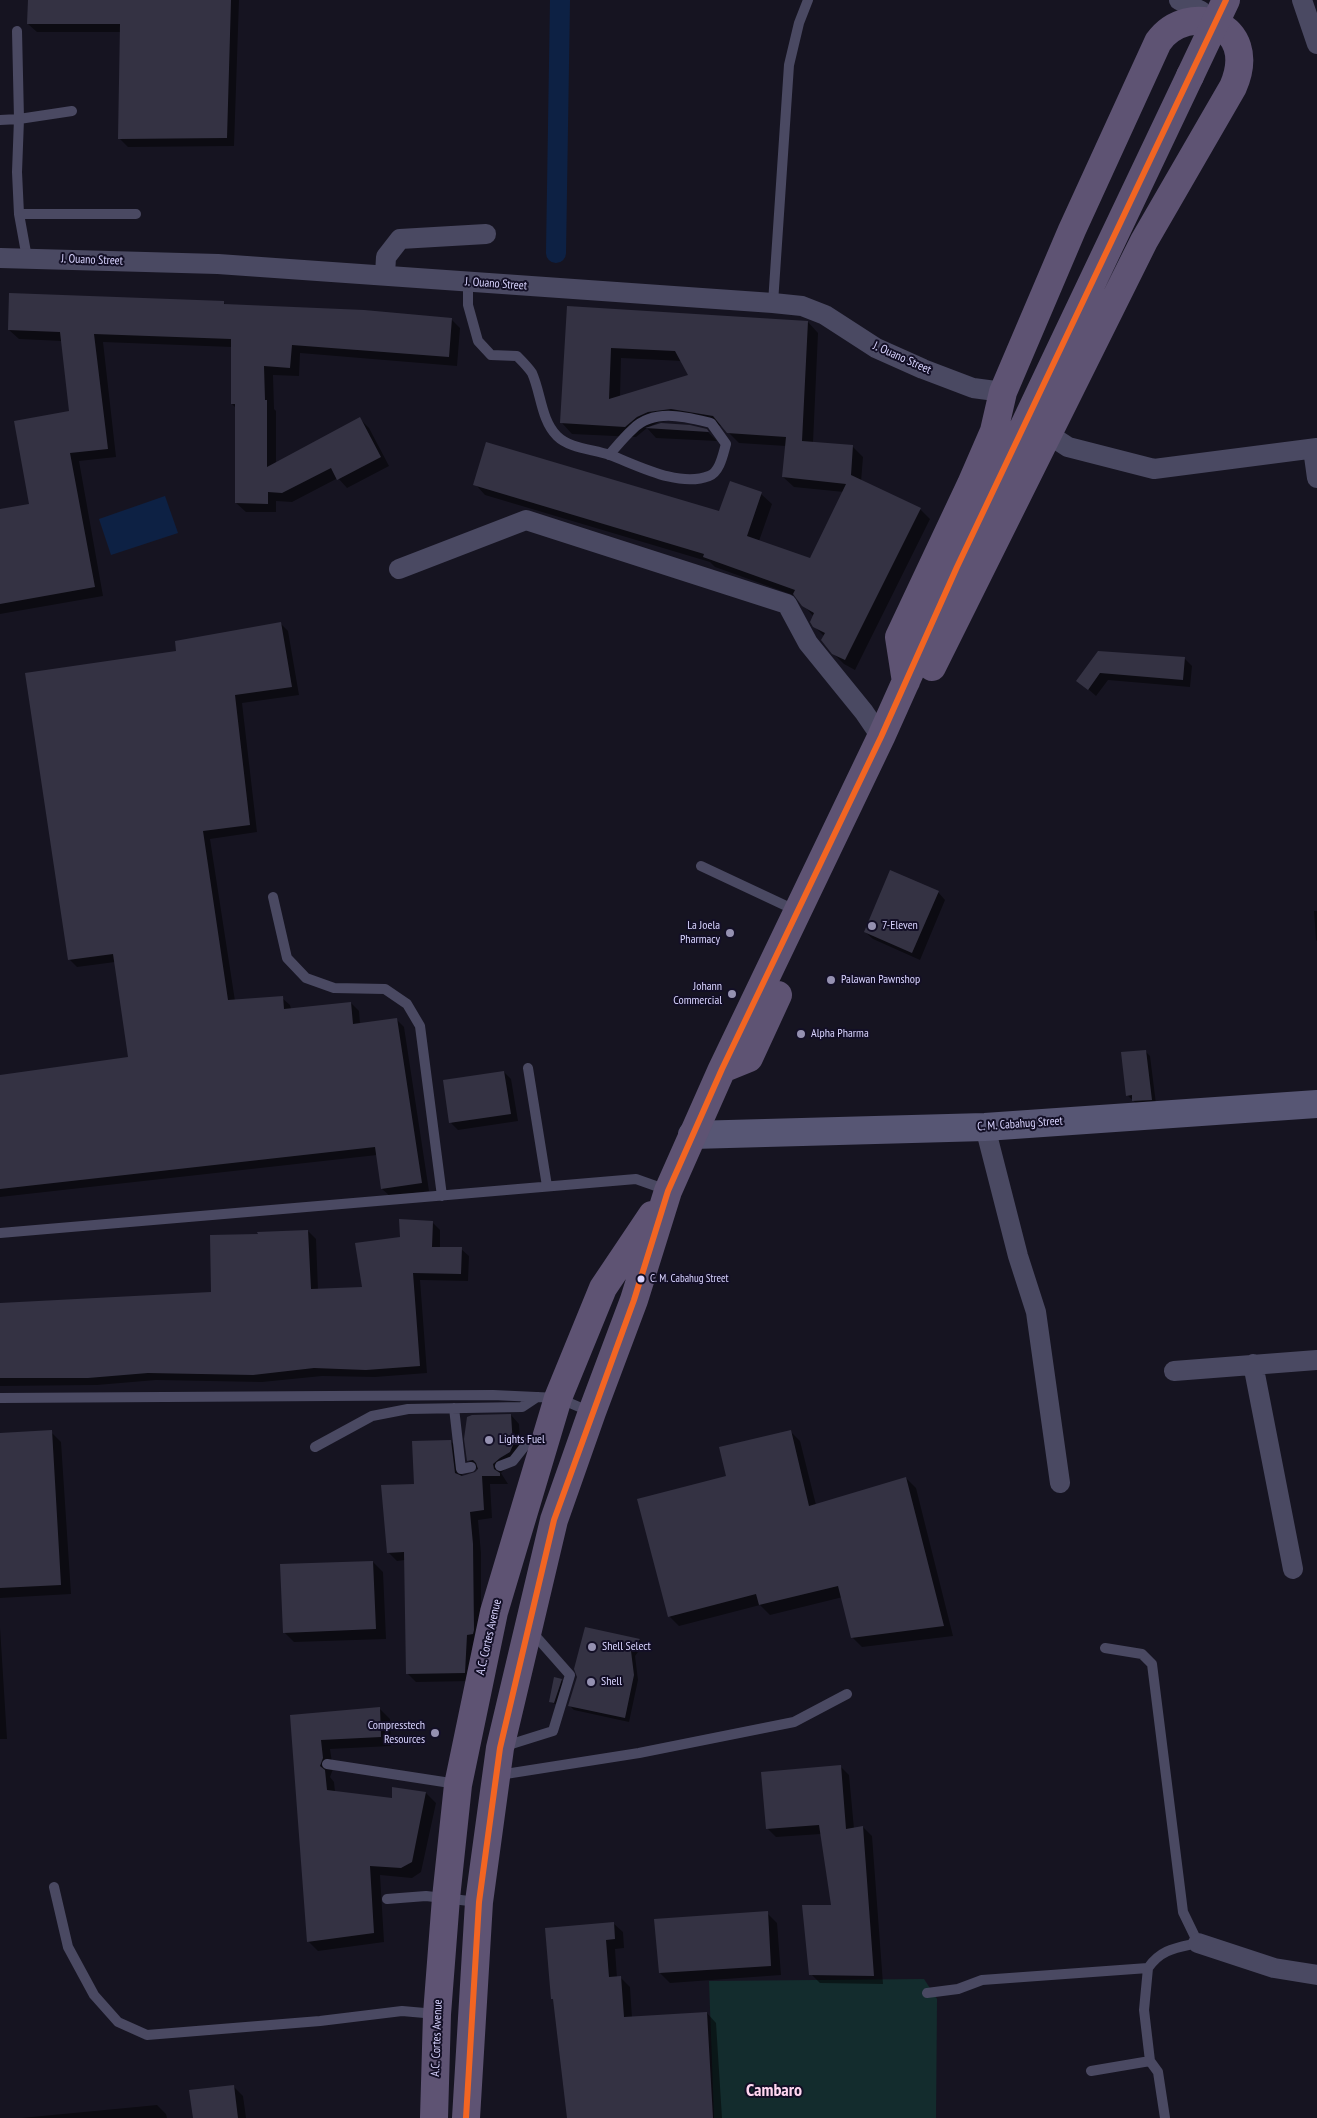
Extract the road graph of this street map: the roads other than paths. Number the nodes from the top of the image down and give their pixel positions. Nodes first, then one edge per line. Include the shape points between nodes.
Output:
1 (808, 0) edge
2 (1179, 0) edge
3 (1226, 0) edge
4 (1302, 0) edge
5 (1202, 10) edge
6 (17, 31) dead end
7 (1317, 44) edge
8 (72, 111) dead end
9 (19, 119) junction
10 (0, 120) edge
11 (19, 214) junction
12 (136, 214) dead end
13 (486, 234) dead end
14 (0, 258) edge
15 (27, 258) junction
16 (385, 275) junction
17 (468, 282) junction
18 (773, 303) junction
19 (1004, 392) junction
20 (1048, 434) junction
21 (1315, 449) edge
22 (609, 455) junction
23 (1317, 478) edge
24 (399, 570) dead end
25 (906, 682) junction
26 (881, 737) junction
27 (701, 866) dead end
28 (273, 897) dead end
29 (798, 911) junction
30 (528, 1068) dead end
31 (722, 1069) junction
32 (1317, 1104) edge
33 (985, 1127) junction
34 (692, 1135) junction
35 (547, 1186) junction
36 (668, 1191) junction
37 (442, 1196) junction
38 (0, 1233) edge
39 (1317, 1360) edge
40 (1254, 1364) junction
41 (1174, 1370) dead end
42 (547, 1397) junction
43 (0, 1398) edge
44 (454, 1408) junction
45 (592, 1412) junction
46 (543, 1446) junction
47 (315, 1447) dead end
48 (500, 1466) dead end
49 (471, 1467) dead end
50 (1060, 1483) dead end
51 (1293, 1569) dead end
52 (528, 1627) junction
53 (1105, 1648) dead end
54 (847, 1694) dead end
55 (500, 1748) junction
56 (327, 1764) dead end
57 (495, 1776) junction
58 (458, 1785) junction
59 (54, 1887) dead end
60 (446, 1898) junction
61 (387, 1899) dead end
62 (479, 1902) junction
63 (1198, 1943) junction
64 (1148, 1968) junction
65 (1317, 1975) edge
66 (927, 1993) dead end
67 (437, 2014) junction
68 (1150, 2061) junction
69 (1090, 2071) dead end
70 (434, 2118) edge
71 (466, 2118) edge
72 (1165, 2118) edge

1 - 18 lane via 789,65
2 - 5 street
3 - 25 main road, A.C. Cortes Avenue, bridge via 957,567
4 - 7 street
5 - 19 main road via 1190,22 1177,26 1158,42 1072,230
5 - 20 main road via 1227,30 1235,41 1240,59 1237,77 1144,241
6 - 9 lane
8 - 9 lane
9 - 10 lane
9 - 11 lane
11 - 12 lane
11 - 15 lane
13 - 16 street via 400,239 386,257
14 - 15 street, J. Ouano Street
15 - 16 street, J. Ouano Street via 218,264
16 - 17 street, J. Ouano Street
17 - 18 street, J. Ouano Street
17 - 22 lane via 468,306 478,341 491,355 517,356 531,371 548,423 558,437 578,447
18 - 19 street, J. Ouano Street via 802,306 825,315 876,348 973,388
19 - 25 main road via 994,431 898,638
20 - 21 street via 1068,447 1154,469
20 - 31 main road via 887,757 749,1058
21 - 23 street
22 - 22 lane via 652,473 696,479 710,476 718,467 726,444 711,423 662,416 634,427
24 - 26 street via 526,520 787,604 808,643
25 - 26 main road, A.C. Cortes Avenue
26 - 29 main road, A.C. Cortes Avenue
27 - 29 lane
28 - 37 lane via 287,958 306,978 334,988 385,989 408,1004 420,1026
29 - 31 main road, A.C. Cortes Avenue
30 - 35 lane
31 - 34 main road, A.C. Cortes Avenue
32 - 33 street, C. M. Cabahug Street
33 - 34 street, C. M. Cabahug Street
33 - 50 street via 1036,1312
34 - 36 main road, A.C. Cortes Avenue
35 - 36 lane via 636,1179
35 - 37 lane
36 - 42 main road, A.C. Cortes Avenue via 603,1288
36 - 45 main road, A.C. Cortes Avenue via 634,1300
37 - 38 lane
39 - 40 street
40 - 41 street
40 - 51 street
42 - 43 lane
42 - 44 lane via 522,1407
42 - 45 lane
42 - 46 main road, A.C. Cortes Avenue
44 - 47 lane via 408,1409 372,1416
44 - 49 lane via 461,1469
45 - 52 main road, A.C. Cortes Avenue via 554,1520
46 - 48 lane via 528,1442 513,1461
46 - 58 main road, A.C. Cortes Avenue via 494,1612
52 - 55 main road, A.C. Cortes Avenue
52 - 55 lane via 570,1676 553,1731
53 - 63 lane via 1142,1654 1152,1664 1182,1912
54 - 57 lane via 794,1722
55 - 57 main road, A.C. Cortes Avenue
56 - 58 lane
57 - 62 main road, A.C. Cortes Avenue
58 - 60 main road, A.C. Cortes Avenue
59 - 67 lane via 68,1947 94,1995 118,2022 147,2035 402,2011
60 - 61 lane
60 - 62 lane
60 - 67 main road, A.C. Cortes Avenue
62 - 71 main road, A.C. Cortes Avenue
63 - 64 lane via 1173,1948 1156,1956
63 - 65 street via 1274,1968
64 - 66 lane via 982,1980 958,1989
64 - 68 lane via 1144,2010
67 - 70 main road, A.C. Cortes Avenue
68 - 69 lane
68 - 72 lane via 1158,2072

